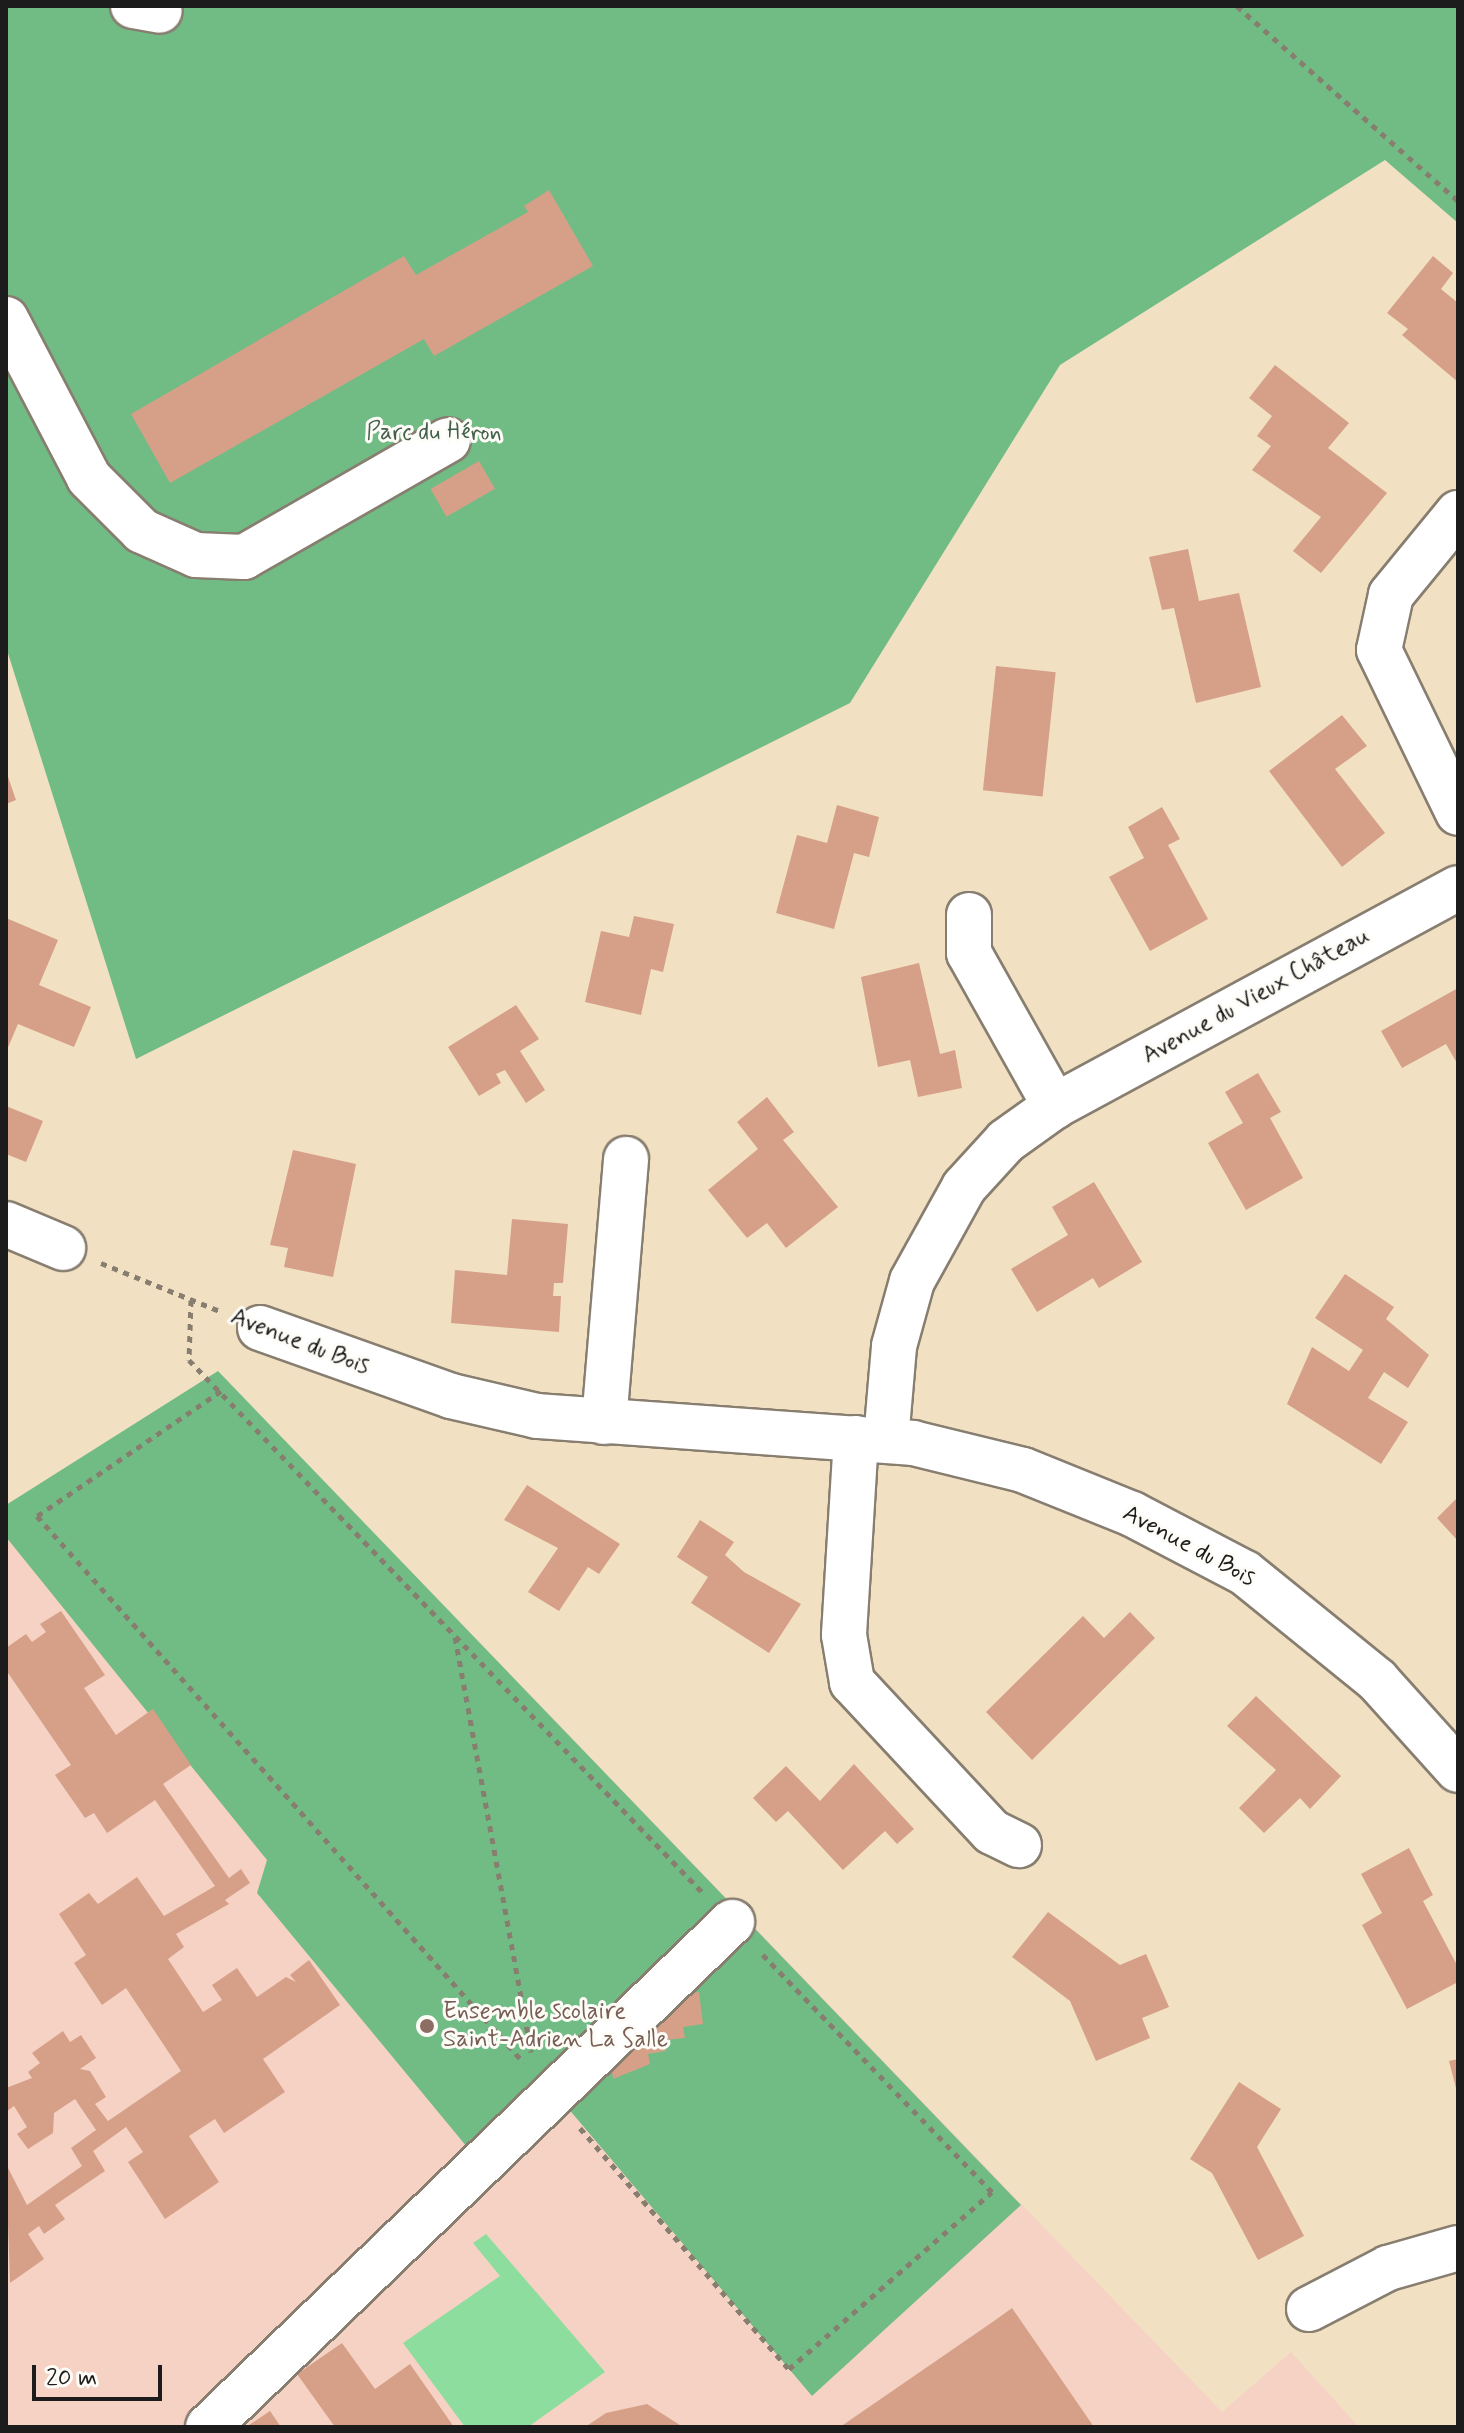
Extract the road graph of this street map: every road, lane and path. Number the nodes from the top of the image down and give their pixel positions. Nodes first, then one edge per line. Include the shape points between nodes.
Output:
1 (1237, 6) edge
2 (1458, 201) edge
3 (6, 319) edge
4 (448, 440) dead end
5 (1458, 513) edge
6 (1458, 813) edge
7 (1458, 888) edge
8 (969, 915) dead end
9 (1055, 1106) junction
10 (626, 1159) dead end
11 (6, 1224) edge
12 (63, 1248) joint
13 (191, 1300) junction
14 (260, 1328) joint
15 (221, 1391) junction
16 (604, 1422) junction
17 (871, 1439) junction
18 (455, 1635) junction
19 (1458, 1770) edge
20 (1019, 1845) dead end
21 (732, 1922) junction
22 (544, 2086) junction
23 (1458, 2248) edge
24 (1309, 2309) dead end
25 (208, 2427) edge

1 - 2 path
3 - 4 street via 89,478 142,531 196,555 244,557
5 - 6 street via 1391,595 1379,650
7 - 9 street, Avenue du Vieux Château
8 - 9 street via 969,953
9 - 17 street, Avenue du Vieux Château via 984,1162 930,1244 902,1311
10 - 16 street
11 - 12 street
12 - 13 path, Avenue du Bois
13 - 14 path, Avenue du Bois
13 - 15 path via 189,1360
14 - 16 street, Avenue du Bois via 451,1396
15 - 18 path
15 - 22 path via 37,1516
16 - 17 street, Avenue du Bois
17 - 19 street, Avenue du Bois via 998,1461 1209,1551 1343,1649
17 - 20 street via 844,1635 852,1682 992,1832
18 - 21 path
18 - 22 path
21 - 22 street
21 - 22 path via 992,2192 789,2369
22 - 25 street
23 - 24 street via 1388,2268

